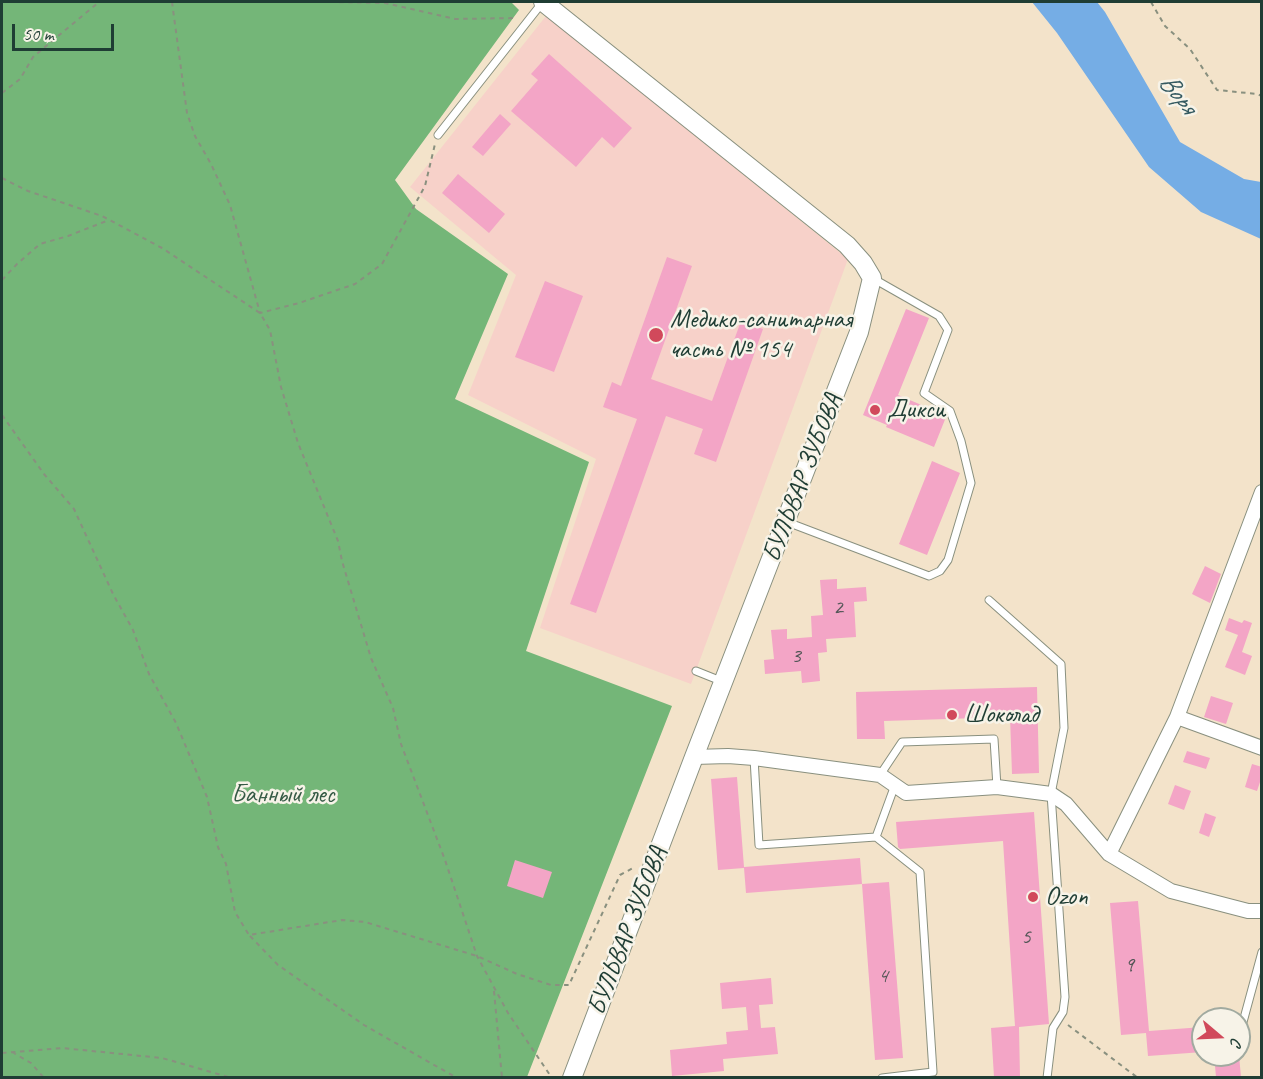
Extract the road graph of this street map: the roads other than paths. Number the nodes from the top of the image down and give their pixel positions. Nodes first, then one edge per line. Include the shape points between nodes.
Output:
1 (543, 2) edge
2 (438, 135) road end
3 (872, 278) junction
4 (1262, 492) edge
5 (1258, 517) edge
6 (787, 522) junction
7 (989, 600) dead end
8 (696, 671) dead end
9 (723, 682) junction
10 (1177, 717) junction
11 (1262, 748) edge
12 (694, 757) junction
13 (754, 758) junction
14 (880, 776) junction
15 (895, 785) junction
16 (998, 787) junction
17 (1051, 794) junction
18 (876, 837) junction
19 (1108, 854) junction
20 (1262, 911) edge
21 (1262, 952) edge
22 (1247, 1007) edge
23 (572, 1077) edge
24 (882, 1077) edge
25 (1047, 1077) edge

1 - 2 lane
1 - 3 street via 847,245
3 - 6 street, БУЛЬВАР ЗУБОВА via 859,332
3 - 6 lane via 939,316 948,330 924,393 950,411 971,483 948,560 940,571 929,576
4 - 5 street
5 - 10 street
6 - 9 street, БУЛЬВАР ЗУБОВА
7 - 17 lane via 1061,664 1064,728
8 - 9 lane
9 - 12 street, БУЛЬВАР ЗУБОВА
10 - 11 street
10 - 19 street
12 - 13 street
12 - 23 street, БУЛЬВАР ЗУБОВА
13 - 14 street
13 - 18 lane via 759,845
14 - 15 street
14 - 16 lane via 902,742 994,740
15 - 16 street via 906,793
15 - 18 lane
16 - 17 street
17 - 19 street via 1066,804
17 - 25 lane via 1065,997 1063,1012 1053,1028
18 - 24 lane via 920,872 933,1072
19 - 20 street via 1171,891 1248,911
21 - 22 lane

